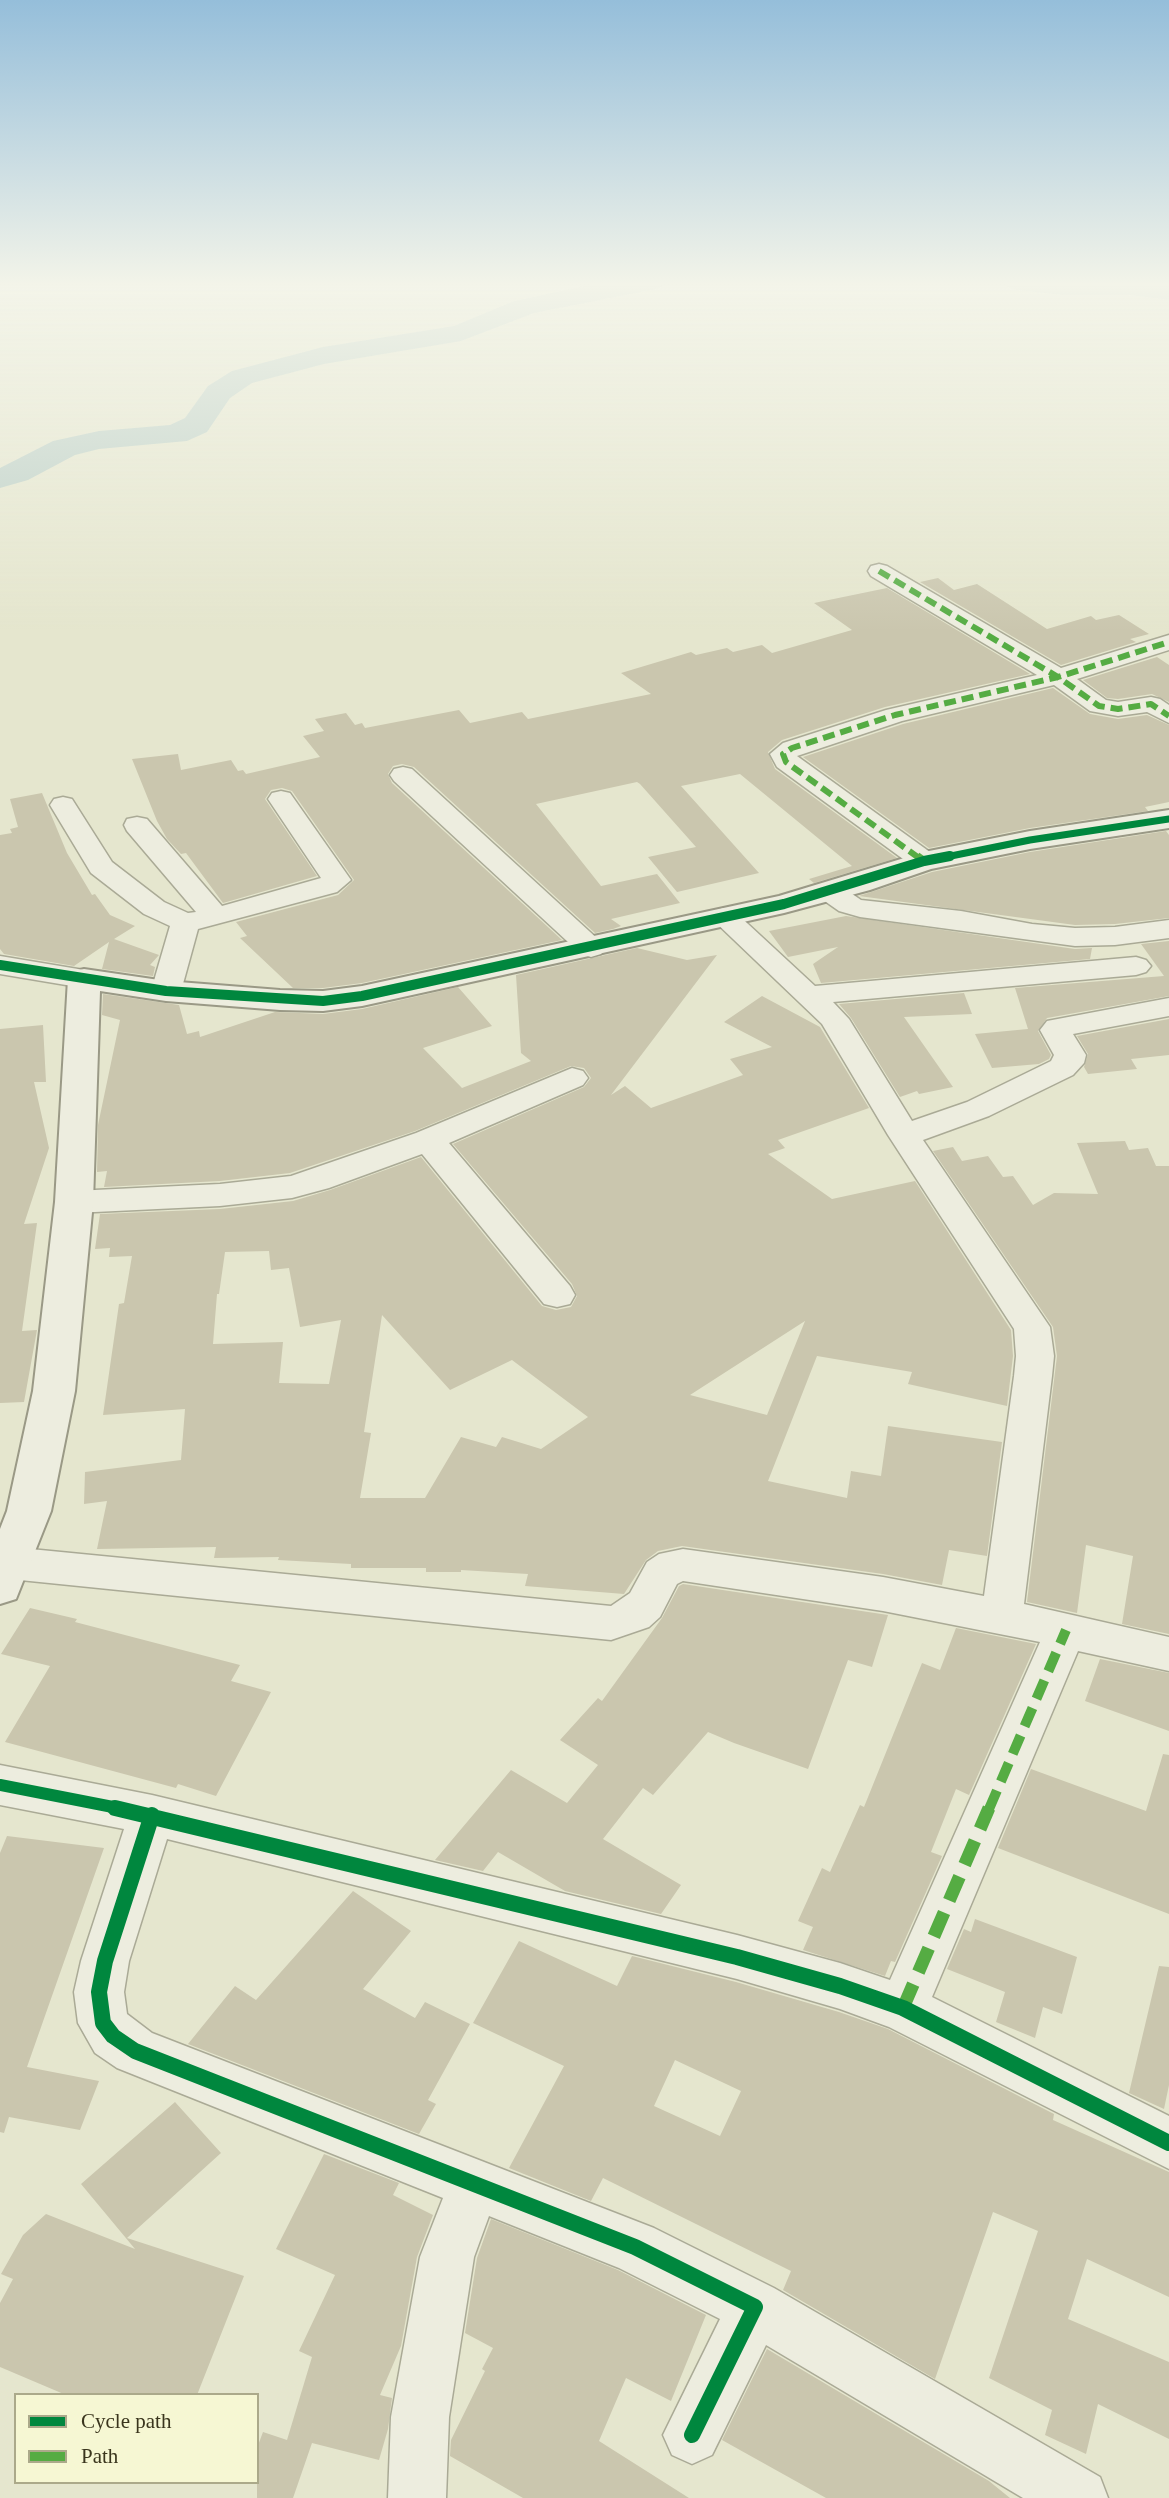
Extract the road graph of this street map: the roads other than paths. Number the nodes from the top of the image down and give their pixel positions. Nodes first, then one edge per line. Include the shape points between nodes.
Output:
1 (879, 571) dead end
2 (1169, 642) edge
3 (1058, 677) junction
4 (1169, 716) edge
5 (402, 775) dead end
6 (281, 799) dead end
7 (62, 805) dead end
8 (1165, 823) edge
9 (137, 825) dead end
10 (923, 861) junction
11 (829, 891) junction
12 (216, 917) junction
13 (724, 917) junction
14 (185, 922) junction
15 (1169, 929) edge
16 (1115, 936) junction
17 (591, 948) junction
18 (0, 965) edge
19 (1136, 966) junction
20 (84, 979) junction
21 (166, 991) junction
22 (811, 995) junction
23 (1169, 1007) edge
24 (572, 1078) dead end
25 (904, 1135) junction
26 (428, 1140) junction
27 (74, 1202) junction
28 (557, 1295) dead end
29 (5, 1574) edge
30 (1002, 1616) junction
31 (1066, 1630) junction
32 (1169, 1654) edge
33 (0, 1785) edge
34 (152, 1815) junction
35 (903, 2008) junction
36 (1169, 2143) edge
37 (474, 2186) junction
38 (755, 2306) junction
39 (692, 2435) dead end
40 (417, 2498) edge
41 (1080, 2498) edge

1 - 3 street
2 - 3 street
3 - 4 street via 1103,708 1151,704
3 - 10 street via 895,715 783,754 786,762
5 - 17 street
6 - 12 street via 337,880 333,885
7 - 14 street via 101,867 154,908
8 - 10 street via 1030,840
9 - 12 street
10 - 11 street
11 - 13 street
11 - 16 street via 849,905 880,912 1032,933
12 - 14 street
13 - 17 street
13 - 22 street
14 - 21 street
15 - 16 street
16 - 19 street
17 - 21 street via 323,1001
18 - 20 street
19 - 22 street
19 - 23 street via 1153,994
20 - 21 street
20 - 27 street
22 - 25 street via 834,1018
23 - 25 street via 1058,1028 1055,1030 1070,1055 1062,1068 978,1109
24 - 26 street
25 - 30 street via 1032,1326 1034,1376
26 - 27 street via 292,1186 220,1195
26 - 28 street
27 - 29 street via 54,1391 29,1511
29 - 30 street via 611,1623 635,1615 662,1573 673,1565 683,1565
30 - 31 street
31 - 32 street
31 - 35 street
33 - 34 street
34 - 35 street via 737,1957
34 - 37 street via 99,1992 103,2023 113,2036 135,2051
35 - 36 street
37 - 38 street via 635,2247
37 - 40 street via 447,2258 420,2417
38 - 39 street
38 - 41 street

